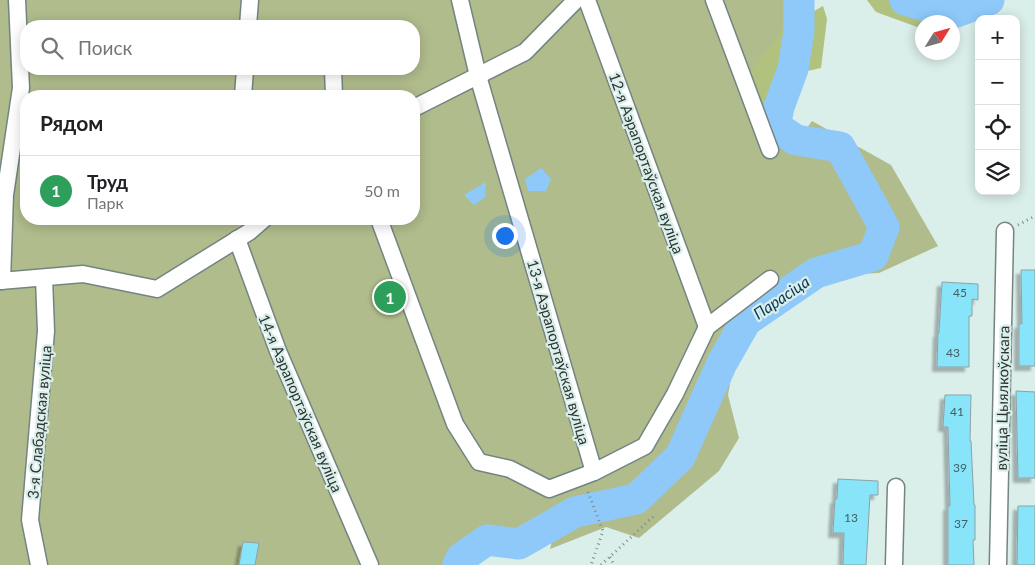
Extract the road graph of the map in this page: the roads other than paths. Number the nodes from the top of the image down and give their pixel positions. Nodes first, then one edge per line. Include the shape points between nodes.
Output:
1 (17, 0) edge
2 (250, 0) edge
3 (460, 0) edge
4 (576, 0) edge
5 (587, 0) edge
6 (714, 0) edge
7 (248, 20) edge
8 (20, 66) edge
9 (20, 75) edge
10 (245, 75) edge
11 (333, 75) edge
12 (478, 76) junction
13 (21, 90) edge
14 (243, 90) edge
15 (334, 90) edge
16 (20, 95) edge
17 (420, 105) edge
18 (770, 150) dead end
19 (381, 225) edge
20 (243, 230) edge
21 (1006, 231) dead end
22 (44, 278) junction
23 (770, 279) dead end
24 (1, 281) edge
25 (707, 326) junction
26 (594, 472) junction
27 (896, 486) dead end
28 (39, 565) edge
29 (370, 565) edge
30 (894, 565) edge
31 (998, 565) edge

1 - 8 street
2 - 7 street
3 - 12 street, 13-я Аэрапортаўская вуліца
4 - 12 street via 525,52
5 - 25 street, 12-я Аэрапортаўская вуліца
6 - 18 street
9 - 13 street
10 - 14 street
11 - 15 street
12 - 17 street
12 - 26 street, 13-я Аэрапортаўская вуліца
16 - 24 street via 5,195
19 - 26 street via 454,424 479,462 510,469 549,489
20 - 22 street via 157,289 83,274
20 - 29 street, 14-я Аэрапортаўская вуліца via 278,351
21 - 31 street, вуліца Цыялкоўскага
22 - 24 street
22 - 28 street, 3-я Слабадская вуліца via 46,331 30,520
23 - 25 street
25 - 26 street via 675,394 645,446
27 - 30 street

